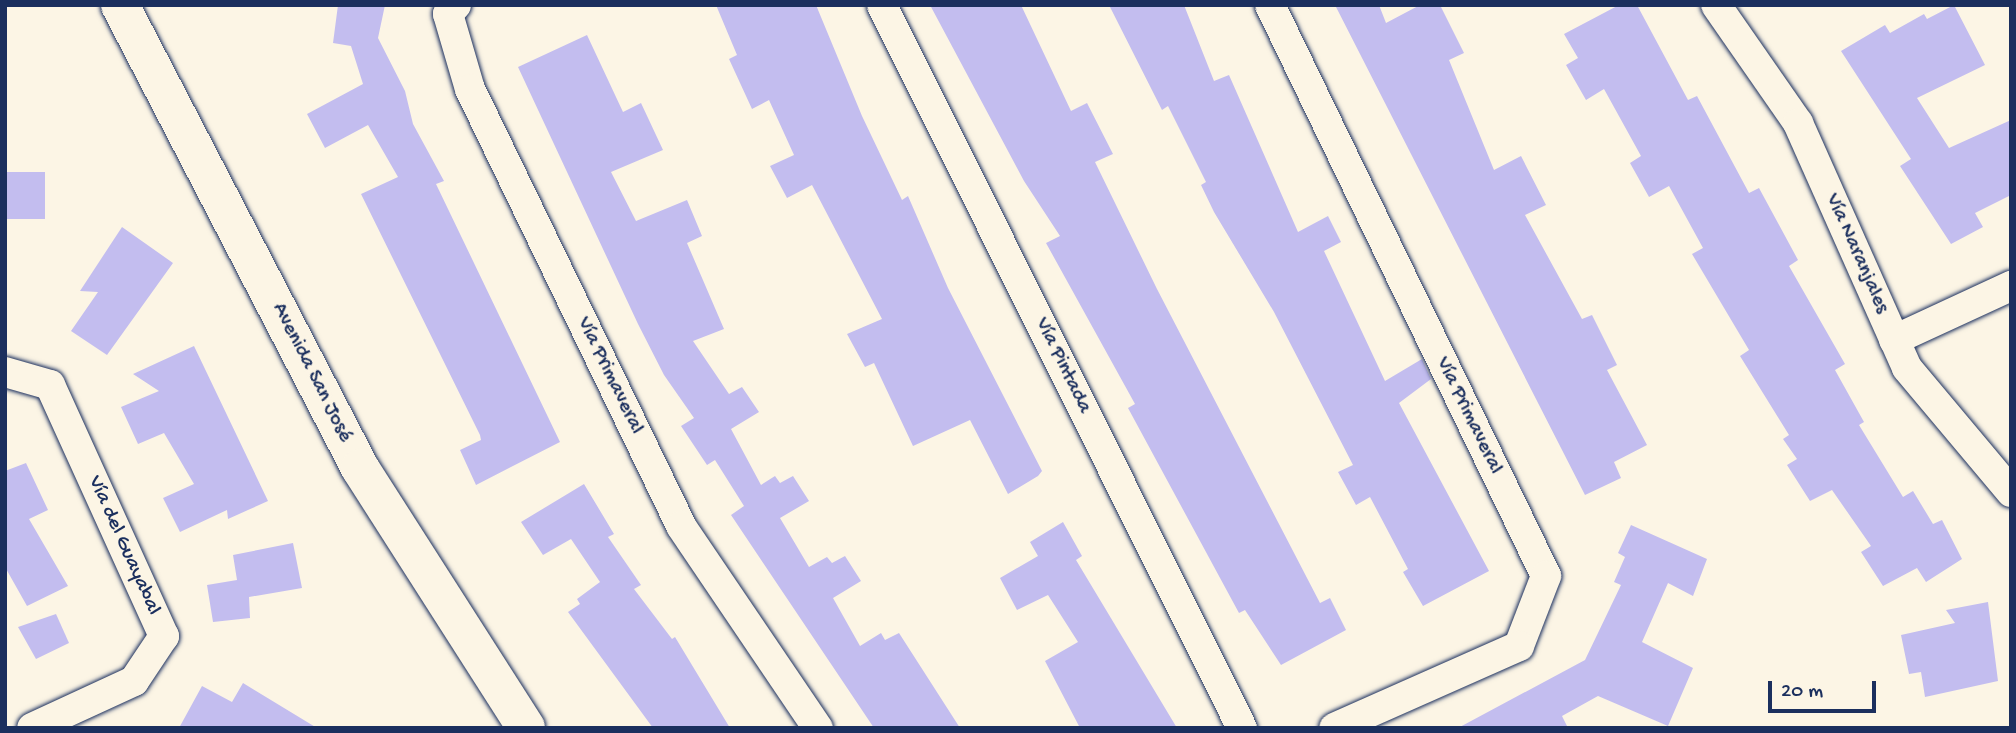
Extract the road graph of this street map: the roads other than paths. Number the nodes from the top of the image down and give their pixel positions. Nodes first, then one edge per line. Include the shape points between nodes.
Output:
1 (120, 5) edge
2 (456, 5) edge
3 (882, 5) edge
4 (1270, 5) edge
5 (1716, 5) edge
6 (2011, 286) edge
7 (1894, 340) junction
8 (5, 372) edge
9 (2011, 492) edge
10 (32, 728) edge
11 (526, 728) edge
12 (818, 728) edge
13 (1242, 728) edge
14 (1334, 728) edge

1 - 11 street, Avenida San José via 360,468
2 - 12 street, Vía Primaveral via 448,14 470,89 681,526
3 - 13 street, Vía Pintada
4 - 14 street, Vía Primaveral via 1546,576 1519,646
5 - 7 street, Vía Naranjales via 1798,123
6 - 7 street
7 - 9 street, Vía Naranjales via 1906,368
8 - 10 street, Vía del Guayabal via 50,385 164,636 134,681

